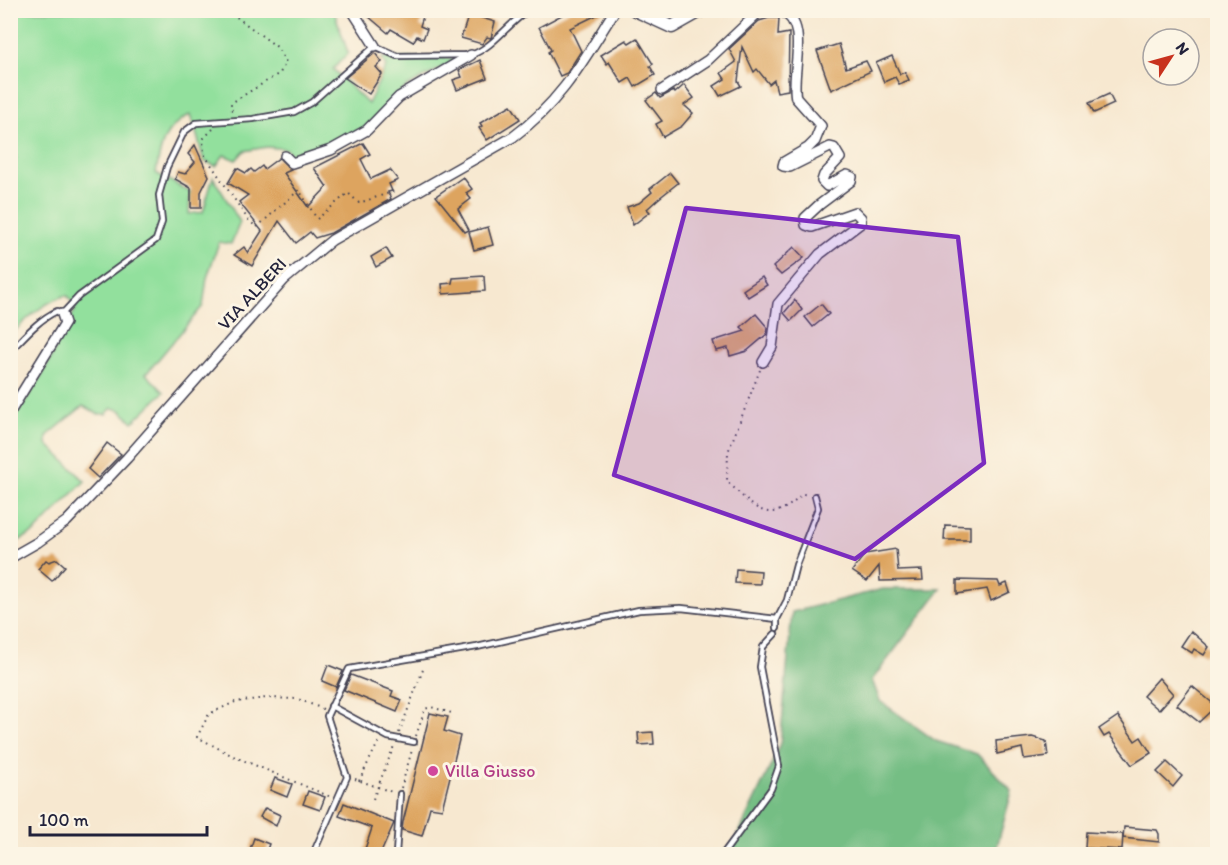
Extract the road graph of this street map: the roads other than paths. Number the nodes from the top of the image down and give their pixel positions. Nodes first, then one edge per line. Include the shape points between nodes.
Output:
1 (352, 10) edge
2 (529, 10) edge
3 (615, 10) edge
4 (635, 10) edge
5 (702, 10) edge
6 (761, 11) edge
7 (375, 46) junction
8 (471, 55) junction
9 (662, 90) dead end
10 (285, 156) dead end
11 (62, 314) junction
12 (10, 351) edge
13 (763, 362) road end
14 (10, 412) edge
15 (815, 496) road end
16 (10, 558) edge
17 (777, 619) junction
18 (330, 709) junction
19 (414, 742) dead end
20 (400, 794) dead end
21 (313, 855) edge
22 (396, 855) edge
23 (723, 855) edge

1 - 7 street
2 - 8 lane via 481,52
3 - 16 street, VIA ALBERI via 564,90 540,117 513,137 332,240 284,280 67,521
4 - 5 street via 672,27
6 - 9 street via 708,60
6 - 13 street via 781,11 790,18 797,34 796,98 821,126 815,141 784,162 784,167 830,147 840,158 822,181 827,186 847,175 852,177 806,218 806,225 812,227 855,212 861,218 861,223 820,254 778,303 772,346
7 - 8 lane via 397,56
7 - 11 lane via 312,102 294,112 196,123 184,132 174,148 159,195 162,222 156,240 80,296
8 - 10 street via 399,97 367,130 331,150 292,163
11 - 12 lane via 57,311 50,315
11 - 14 street via 64,323
15 - 17 lane via 818,508
17 - 18 lane via 681,608 639,610 477,647 349,669
17 - 23 lane via 776,631 763,647 760,667 779,766 771,789
18 - 19 lane via 397,740
18 - 21 lane via 327,716 347,777
20 - 22 lane

